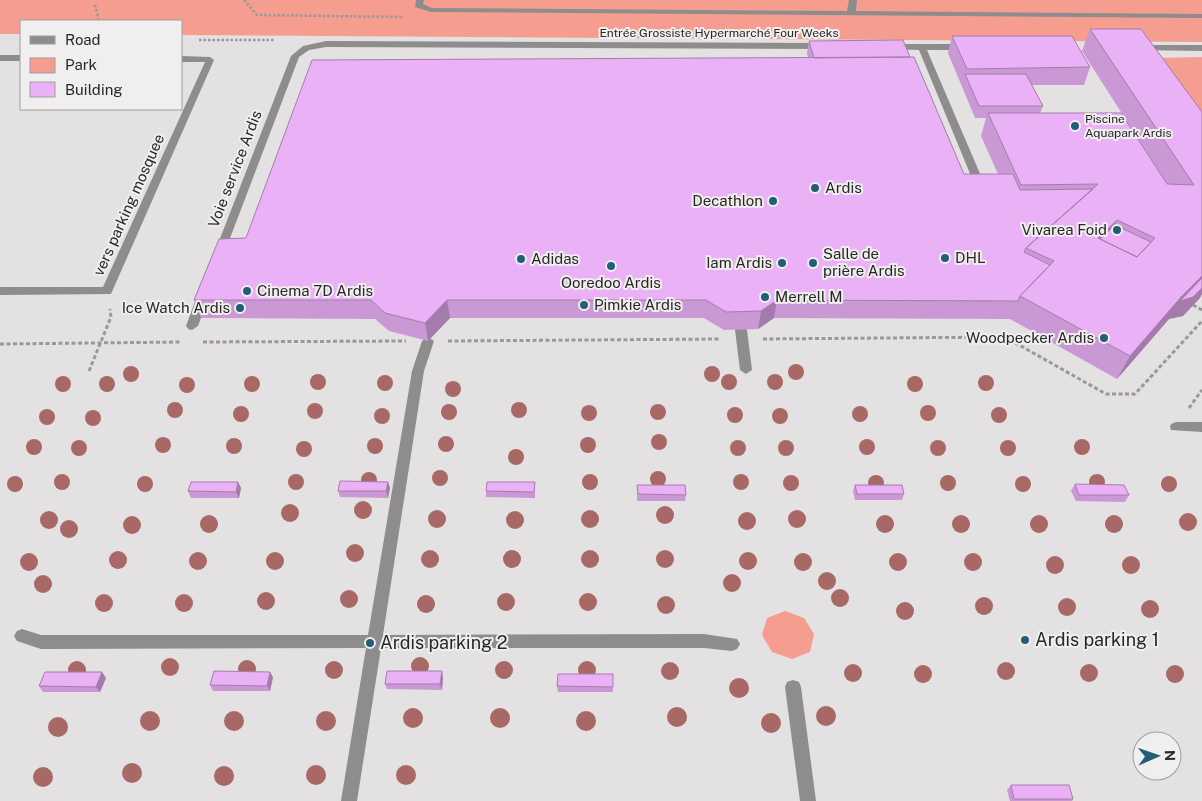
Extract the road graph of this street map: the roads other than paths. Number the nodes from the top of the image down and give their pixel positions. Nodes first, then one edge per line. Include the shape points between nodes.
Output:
1 (420, 0) edge
2 (448, 0) edge
3 (853, 0) edge
4 (441, 10) junction
5 (850, 14) junction
6 (1202, 16) edge
7 (326, 44) joint
8 (833, 46) edge
9 (882, 47) edge
10 (922, 47) junction
11 (972, 47) edge
12 (1132, 48) edge
13 (1202, 48) edge
14 (0, 58) edge
15 (20, 58) edge
16 (182, 60) edge
17 (976, 176) edge
18 (217, 261) edge
19 (206, 288) edge
20 (0, 292) edge
21 (192, 326) dead end
22 (741, 334) road end
23 (428, 341) edge
24 (746, 370) dead end
25 (1176, 427) dead end
26 (1202, 427) edge
27 (22, 636) dead end
28 (374, 642) junction
29 (732, 644) dead end
30 (793, 686) dead end
31 (349, 801) edge
32 (808, 801) edge

1 - 4 street via 418,5 421,7
2 - 4 street
3 - 5 street
4 - 5 street
5 - 6 street
7 - 8 street, Entrée Grossiste Hypermarché Four Weeks
7 - 18 street, Voie service Ardis via 306,48 295,56
9 - 10 street
10 - 11 street
10 - 17 street
12 - 13 street
14 - 15 street
16 - 20 street, vers parking mosquee via 210,60 107,291
19 - 21 street
22 - 24 street
23 - 28 street via 418,371
25 - 26 street
27 - 28 street via 41,642
28 - 29 street via 704,641
28 - 31 street
30 - 32 street

